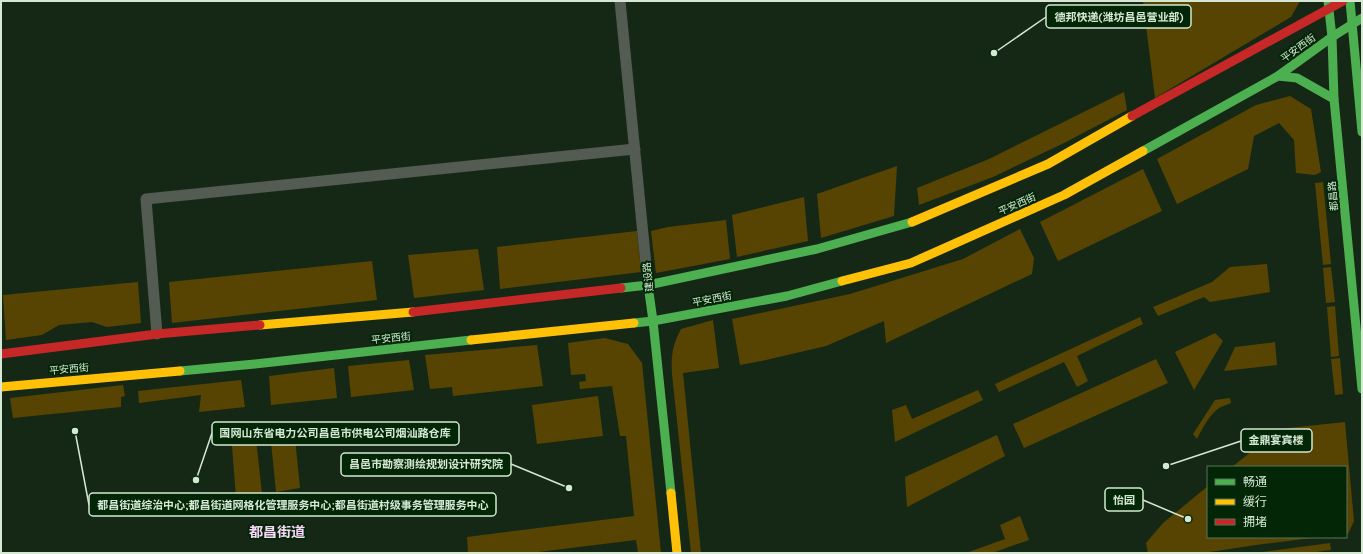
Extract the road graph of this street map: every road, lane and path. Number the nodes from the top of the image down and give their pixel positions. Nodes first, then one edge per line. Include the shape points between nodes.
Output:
1 (620, 1) edge
2 (1343, 1) edge
3 (1350, 1) edge
4 (1329, 4) edge
5 (1362, 18) edge
6 (1352, 24) junction
7 (1332, 37) junction
8 (1278, 76) junction
9 (1334, 99) junction
10 (1362, 132) edge
11 (635, 149) junction
12 (648, 285) junction
13 (653, 321) junction
14 (157, 334) junction
15 (1, 354) edge
16 (1, 387) edge
17 (1362, 389) edge
18 (677, 553) edge

1 - 11 street, 建设路
2 - 4 main road, 平安西街
3 - 6 main road
4 - 7 main road, 都昌路
4 - 12 main road, 平安西街 via 1048,164 907,224 817,249
5 - 6 main road, 平安西街
6 - 7 main road, 平安西街
6 - 10 main road
7 - 8 main road, 平安西街
7 - 9 main road, 都昌路
8 - 9 main road via 1297,78
8 - 13 main road, 平安西街 via 1064,195 911,263 787,296
9 - 17 main road, 都昌路
11 - 12 street, 建设路
11 - 14 street via 146,200
12 - 13 main road, 建设路
12 - 14 main road, 平安西街 via 400,313
13 - 16 main road, 平安西街 via 255,364
13 - 18 main road, 建设路
14 - 15 main road, 平安西街

